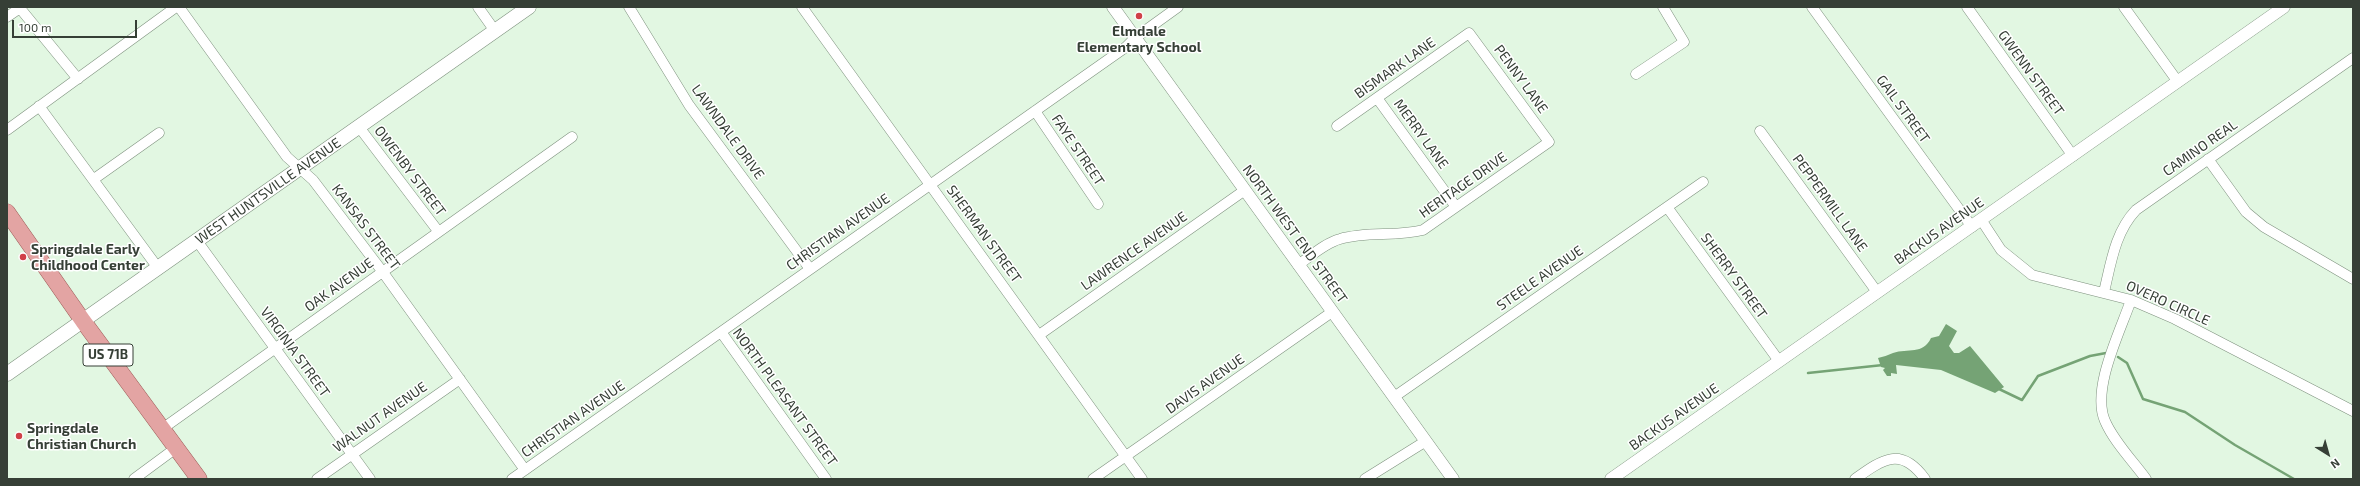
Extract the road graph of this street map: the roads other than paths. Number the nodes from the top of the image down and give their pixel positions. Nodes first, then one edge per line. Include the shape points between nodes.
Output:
1 (20, 7) edge
2 (178, 7) edge
3 (478, 7) edge
4 (529, 7) edge
5 (629, 7) edge
6 (802, 7) edge
7 (1112, 7) edge
8 (1178, 7) edge
9 (1662, 7) edge
10 (1812, 7) edge
11 (1967, 7) edge
12 (2124, 7) edge
13 (2284, 7) edge
14 (7, 17) edge
15 (495, 31) junction
16 (1469, 33) joint
17 (1135, 38) junction
18 (2353, 58) edge
19 (1636, 74) dead end
20 (78, 78) junction
21 (2178, 82) junction
22 (1377, 98) junction
23 (40, 106) junction
24 (1035, 111) junction
25 (1337, 126) dead end
26 (359, 127) junction
27 (7, 130) edge
28 (1760, 131) dead end
29 (159, 133) dead end
30 (572, 137) dead end
31 (1549, 142) joint
32 (2073, 156) junction
33 (2208, 159) junction
34 (300, 169) junction
35 (94, 179) junction
36 (1703, 182) dead end
37 (931, 184) junction
38 (1245, 190) junction
39 (1098, 204) dead end
40 (1456, 207) junction
41 (1667, 207) junction
42 (7, 212) edge
43 (1977, 224) junction
44 (438, 231) junction
45 (197, 241) junction
46 (1298, 265) junction
47 (158, 268) junction
48 (810, 269) junction
49 (382, 271) junction
50 (2353, 279) edge
51 (1877, 292) junction
52 (2104, 292) junction
53 (2131, 300) junction
54 (1332, 312) junction
55 (83, 321) junction
56 (721, 332) junction
57 (1039, 335) junction
58 (275, 348) junction
59 (1779, 361) junction
60 (7, 374) edge
61 (460, 379) junction
62 (1394, 397) junction
63 (2353, 411) edge
64 (162, 429) junction
65 (1426, 441) junction
66 (176, 448) junction
67 (352, 454) junction
68 (1126, 456) junction
69 (525, 470) junction
70 (134, 479) edge
71 (199, 479) edge
72 (317, 479) edge
73 (370, 479) edge
74 (512, 479) edge
75 (826, 479) edge
76 (1093, 479) edge
77 (1142, 479) edge
78 (1365, 479) edge
79 (1453, 479) edge
80 (1611, 479) edge
81 (1855, 479) edge
82 (1925, 479) edge
83 (2146, 479) edge

1 - 14 street
1 - 20 street
2 - 20 street
2 - 34 street, KANSAS STREET via 287,157
3 - 15 street
4 - 15 main road, WEST HUNTSVILLE AVENUE
5 - 48 street, LAWNDALE DRIVE via 689,105
6 - 37 street, SHERMAN STREET
7 - 17 street, NORTH WEST END STREET
8 - 17 street, CHRISTIAN AVENUE
9 - 19 street via 1684,42
10 - 43 street, GAIL STREET
11 - 32 street, GWENN STREET
12 - 21 street
13 - 21 street, BACKUS AVENUE
15 - 26 main road, WEST HUNTSVILLE AVENUE
16 - 22 street, BISMARK LANE
16 - 31 street, PENNY LANE
17 - 24 street, CHRISTIAN AVENUE via 1126,48
17 - 38 street, NORTH WEST END STREET
18 - 33 street, CAMINO REAL
20 - 23 street
21 - 32 street, BACKUS AVENUE
22 - 25 street, BISMARK LANE
22 - 40 street, MERRY LANE
23 - 27 street
23 - 35 street
24 - 37 street, CHRISTIAN AVENUE
24 - 39 street, FAYE STREET
26 - 34 main road, WEST HUNTSVILLE AVENUE
26 - 44 street, OWENBY STREET
28 - 51 street, PEPPERMILL LANE
29 - 35 street
30 - 44 street, OAK AVENUE
31 - 40 street, HERITAGE DRIVE
32 - 43 street, BACKUS AVENUE
33 - 50 street via 2246,212 2264,226
33 - 52 street, CAMINO REAL via 2136,210 2125,222
34 - 45 main road, WEST HUNTSVILLE AVENUE
34 - 49 street, KANSAS STREET via 313,180
35 - 47 street
36 - 41 street, STEELE AVENUE
37 - 48 street, CHRISTIAN AVENUE
37 - 57 street, SHERMAN STREET
38 - 46 street, NORTH WEST END STREET
38 - 57 street, LAWRENCE AVENUE
40 - 46 street, HERITAGE DRIVE via 1423,230 1405,235 1339,239
41 - 59 street, SHERRY STREET
41 - 62 street, STEELE AVENUE
42 - 55 main road, US 71B
43 - 51 street, BACKUS AVENUE
43 - 52 street, OVERO CIRCLE via 2002,250 2032,275
44 - 49 street, OAK AVENUE
45 - 47 main road, WEST HUNTSVILLE AVENUE
45 - 58 street, VIRGINIA STREET
46 - 54 street, NORTH WEST END STREET
47 - 55 main road, WEST HUNTSVILLE AVENUE
48 - 56 street, CHRISTIAN AVENUE
49 - 58 street, OAK AVENUE
49 - 61 street, KANSAS STREET
51 - 59 street, BACKUS AVENUE
52 - 53 street, OVERO CIRCLE
53 - 63 street, OVERO CIRCLE via 2175,319
53 - 83 street via 2104,378 2102,407 2105,421 2112,434
54 - 62 street, NORTH WEST END STREET
54 - 68 street, DAVIS AVENUE
55 - 60 main road, WEST HUNTSVILLE AVENUE
55 - 64 main road, US 71B
56 - 69 street, CHRISTIAN AVENUE
56 - 75 street, NORTH PLEASANT STREET
57 - 68 street, SHERMAN STREET
58 - 64 street, OAK AVENUE
58 - 67 street, VIRGINIA STREET
59 - 80 street, BACKUS AVENUE
61 - 67 street, WALNUT AVENUE
61 - 69 street, KANSAS STREET
62 - 65 street, NORTH WEST END STREET
64 - 66 main road, US 71B
65 - 78 street
65 - 79 street, NORTH WEST END STREET
66 - 70 street
66 - 71 main road, US 71B
67 - 72 street, WALNUT AVENUE
67 - 73 street, VIRGINIA STREET
68 - 76 street, DAVIS AVENUE
68 - 77 street, SHERMAN STREET
69 - 74 street, CHRISTIAN AVENUE
81 - 82 street via 1889,458 1900,458 1911,463

